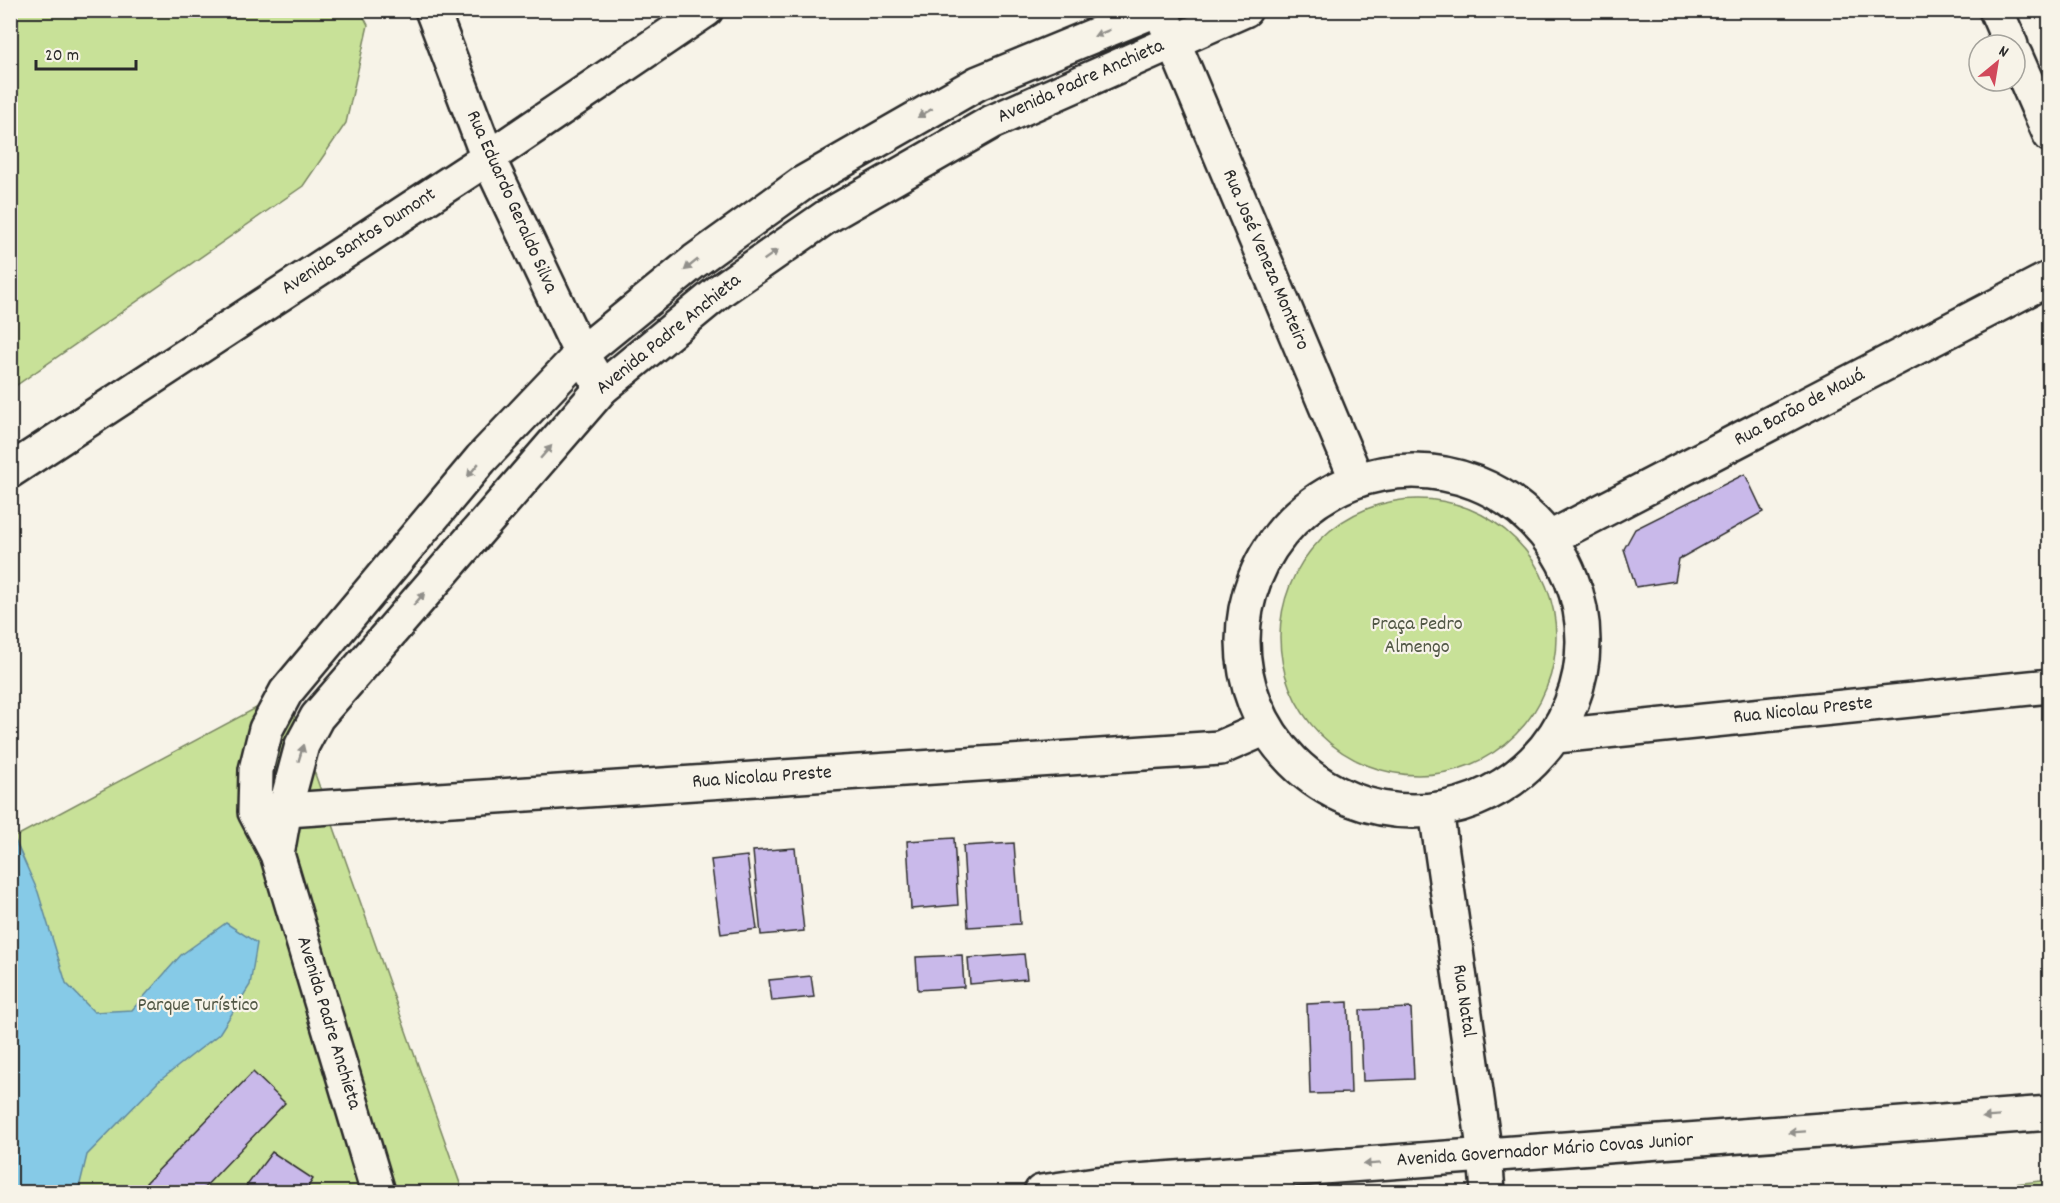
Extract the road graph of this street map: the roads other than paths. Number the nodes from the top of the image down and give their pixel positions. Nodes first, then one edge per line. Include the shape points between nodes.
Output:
1 (432, 10) edge
2 (706, 10) edge
3 (1158, 10) edge
4 (1245, 10) edge
5 (1996, 10) edge
6 (2006, 33) edge
7 (1173, 41) junction
8 (2027, 83) edge
9 (2049, 135) edge
10 (488, 158) junction
11 (2049, 278) edge
12 (581, 354) junction
13 (602, 388) junction
14 (10, 471) edge
15 (1356, 478) junction
16 (1550, 538) junction
17 (2049, 686) edge
18 (1266, 728) junction
19 (1556, 736) junction
20 (270, 810) junction
21 (1436, 810) junction
22 (2049, 1113) edge
23 (1485, 1155) junction
24 (378, 1192) edge
25 (1041, 1192) edge
26 (1488, 1192) edge

1 - 10 street, Rua Eduardo Geraldo Silva
2 - 10 street, Avenida Santos Dumont
3 - 7 street, Rua José Veneza Monteiro
3 -> 12 street, Avenida Padre Anchieta via 978,83 802,183 695,261
4 - 7 street, Avenida Padre Anchieta
5 - 6 street
13 -> 7 street, Avenida Padre Anchieta via 721,290 826,217 992,122
7 - 15 street, Rua José Veneza Monteiro
8 - 9 street
10 - 12 street, Rua Eduardo Geraldo Silva
10 - 14 street, Avenida Santos Dumont
11 - 16 street, Rua Barão de Mauá
12 - 13 street, Rua Eduardo Geraldo Silva
12 -> 20 street, Avenida Padre Anchieta via 481,459 286,692 266,729 256,770
20 -> 13 street, Avenida Padre Anchieta via 317,717
15 - 16 street via 1410,470 1463,477 1512,501
15 - 18 street via 1312,502 1276,537 1252,581 1242,641 1246,681
16 - 19 street via 1575,585 1585,636 1579,688
17 - 19 street, Rua Nicolau Preste
18 - 20 street, Rua Nicolau Preste via 1220,748
18 - 21 street via 1297,766 1338,794 1386,810
19 - 21 street via 1524,772 1500,787 1483,797
20 - 24 street, Avenida Padre Anchieta via 277,854
21 - 23 street, Rua Natal
22 -> 23 street, Avenida Governador Mário Covas Junior
23 -> 25 street, Avenida Governador Mário Covas Junior via 1096,1184
23 - 26 street, Rua Natal

